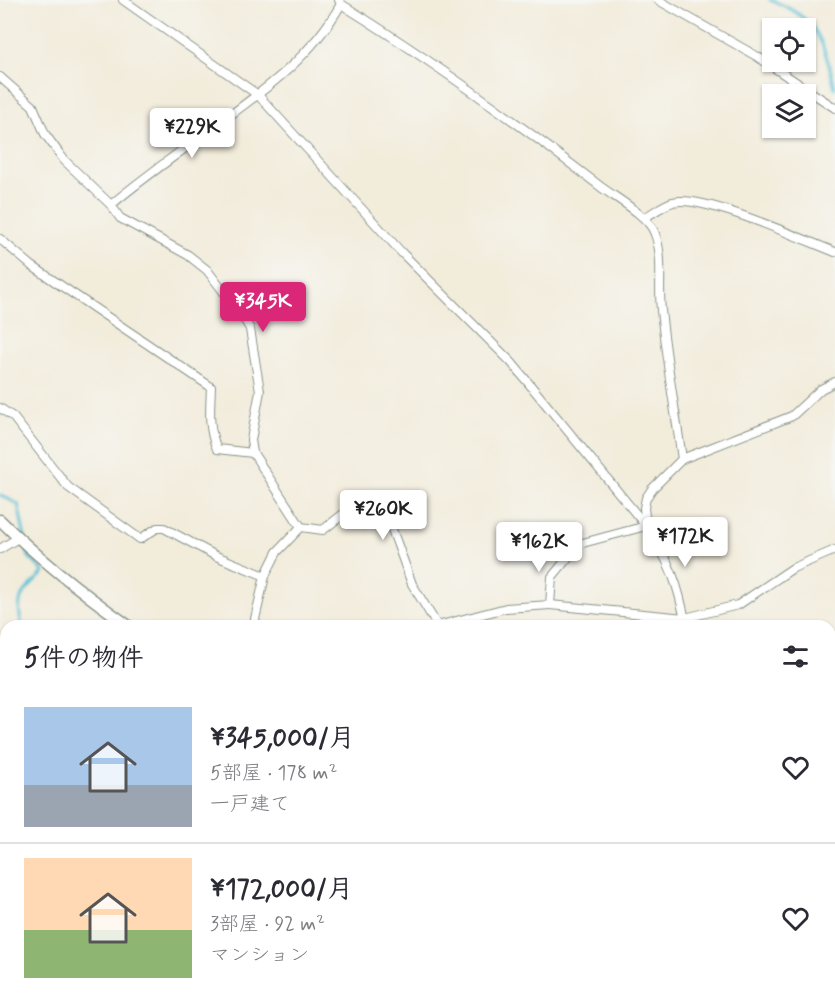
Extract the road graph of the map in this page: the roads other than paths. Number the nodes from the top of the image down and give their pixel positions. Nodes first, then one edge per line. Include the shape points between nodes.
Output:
1 (123, 0) edge
2 (658, 0) edge
3 (340, 2) edge
4 (0, 76) edge
5 (258, 95) junction
6 (835, 108) edge
7 (111, 205) junction
8 (645, 217) junction
9 (0, 239) edge
10 (835, 252) edge
11 (835, 382) edge
12 (0, 408) edge
13 (253, 453) junction
14 (682, 459) junction
15 (0, 520) edge
16 (646, 526) junction
17 (301, 527) junction
18 (19, 539) junction
19 (0, 549) edge
20 (835, 550) edge
21 (265, 576) junction
22 (550, 605) junction
23 (122, 620) edge
24 (255, 620) edge
25 (433, 620) edge
26 (460, 620) edge
27 (670, 620) edge
28 (686, 620) edge
29 (692, 620) edge

1 - 5 street
2 - 6 street via 758,57
3 - 5 street via 328,27 311,48
3 - 8 street
4 - 7 street via 33,106 45,134 64,160
5 - 7 street
5 - 16 street via 402,253 512,363
7 - 13 street via 120,218 188,255 207,270 243,316 250,329 260,392 251,440
8 - 10 street via 673,202 696,201
8 - 14 street via 655,232 659,251 660,308
9 - 13 street via 32,266 211,387 212,438 218,449
11 - 14 street via 821,389 792,416
12 - 21 street via 13,417 68,487 140,539 164,528
13 - 17 street
14 - 16 street via 646,498
15 - 18 main road
16 - 22 street via 579,544 552,577
16 - 28 street via 674,574
17 - 21 street via 277,552
17 - 25 street via 323,530 356,504 377,526 389,521 412,584
18 - 19 street
18 - 23 main road
20 - 29 street via 792,568 738,605
21 - 24 street
22 - 26 street via 506,608
22 - 27 street

